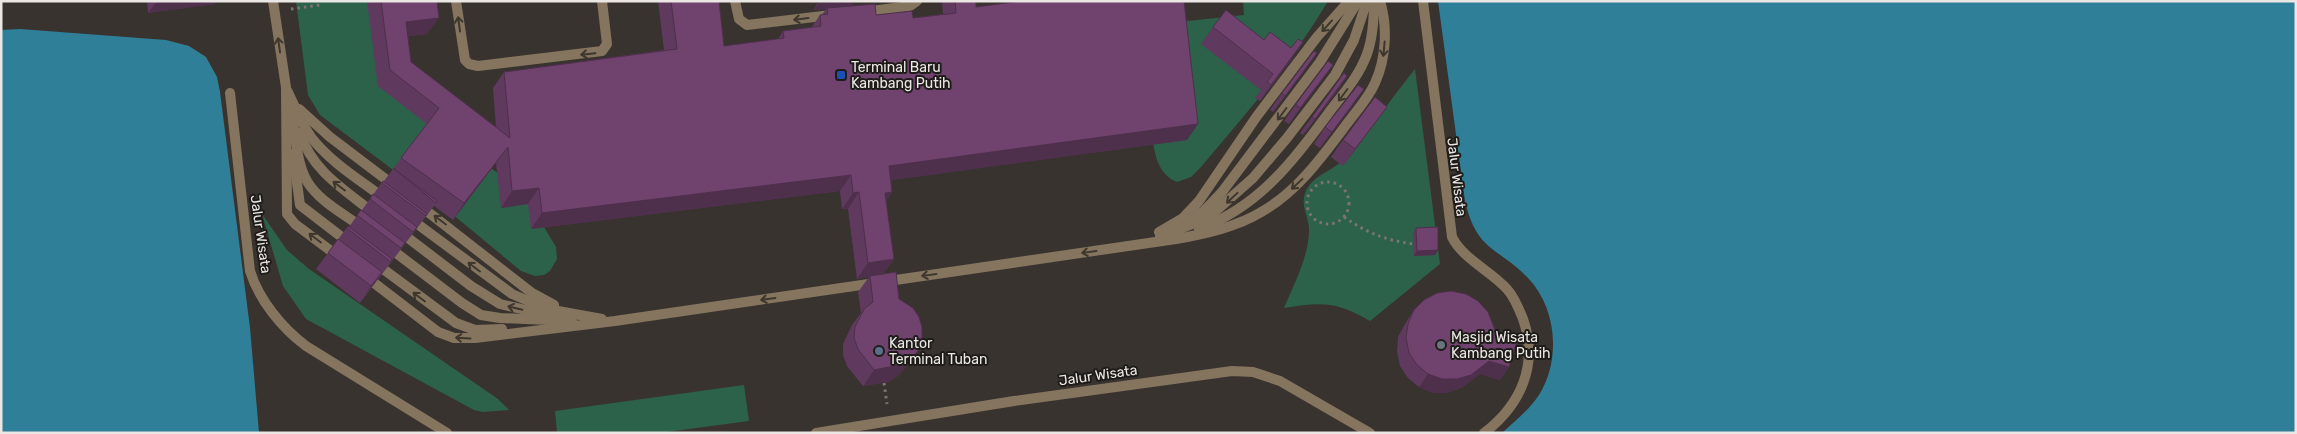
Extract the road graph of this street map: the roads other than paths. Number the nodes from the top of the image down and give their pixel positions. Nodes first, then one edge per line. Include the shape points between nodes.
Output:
1 (456, 1) edge
2 (602, 1) edge
3 (736, 1) edge
4 (917, 1) edge
5 (1349, 1) edge
6 (1358, 1) edge
7 (1366, 1) edge
8 (1374, 1) edge
9 (1380, 1) edge
10 (1422, 1) edge
11 (274, 6) edge
12 (286, 88) junction
13 (230, 93) dead end
14 (1138, 245) junction
15 (615, 321) junction
16 (447, 433) edge
17 (816, 433) edge
18 (1370, 433) edge
19 (1484, 433) edge

2 -> 1 lane via 606,44 602,51 478,66 465,60
4 -> 3 lane via 910,6 750,25 740,19
5 -> 14 lane via 1249,127 1192,209
6 -> 14 lane via 1320,62 1222,192 1204,211
7 -> 14 lane via 1356,34 1335,74 1253,178 1209,217
8 -> 14 lane via 1371,39 1359,72 1278,177 1261,194 1226,218 1197,230
9 -> 14 lane via 1384,16 1384,45 1375,84 1319,162 1264,210 1242,221 1195,236
10 - 19 lane, Jalur Wisata via 1452,237 1459,248 1508,290 1528,337 1529,362 1520,393 1505,414
12 -> 11 lane
15 -> 12 lane via 543,300 309,120
15 -> 12 lane via 547,309 501,287 330,157 305,128
15 -> 12 lane via 559,317 500,304 471,286 328,178 302,139
12 - 15 lane via 301,161 311,188 471,309 481,315 500,318
15 -> 12 lane via 482,330 469,329 448,318 300,205
15 -> 12 lane via 475,338 454,338 438,332 295,224 288,214
13 - 16 lane, Jalur Wisata via 250,271 260,292 287,330 301,342
14 -> 15 lane
17 - 18 lane, Jalur Wisata via 1232,371 1252,372 1280,381

